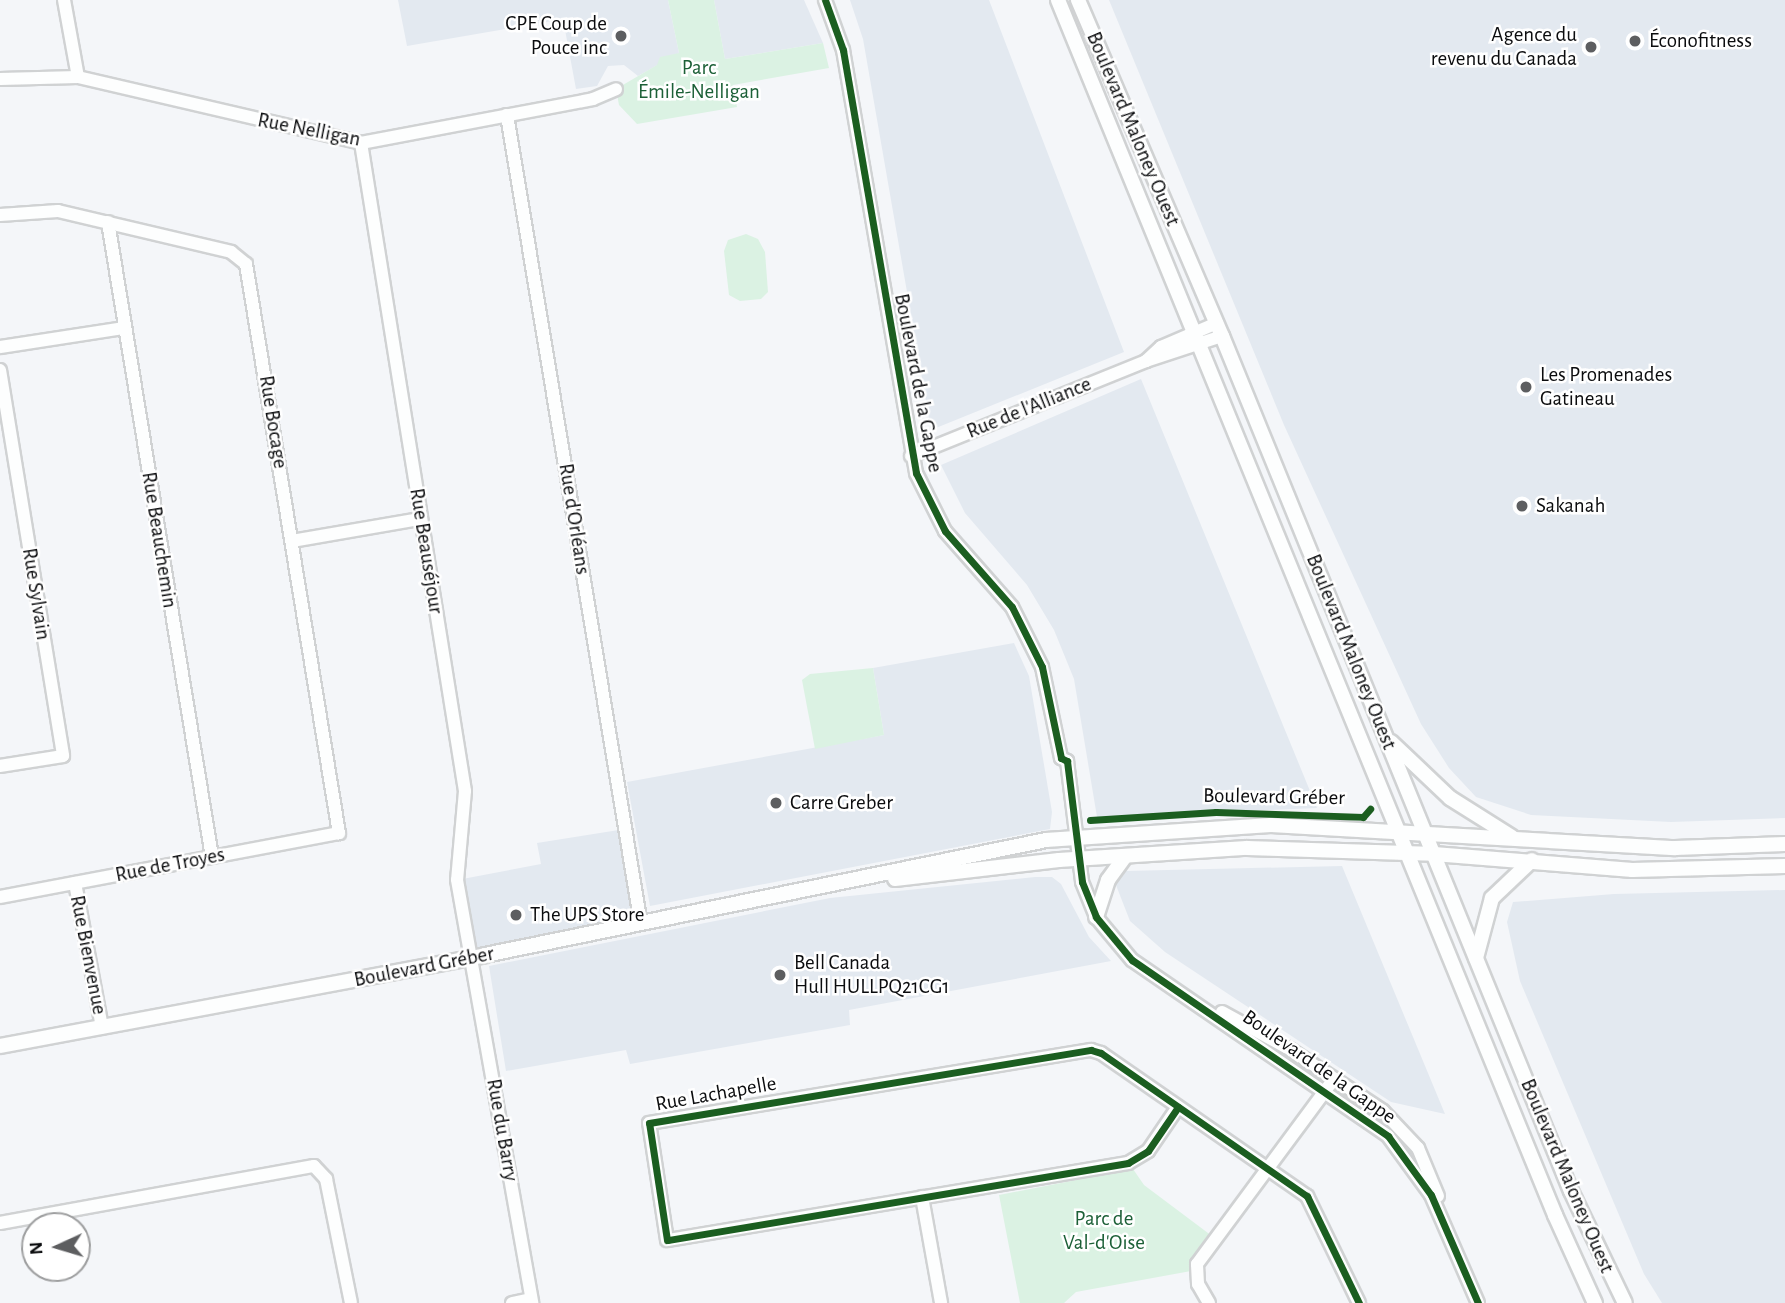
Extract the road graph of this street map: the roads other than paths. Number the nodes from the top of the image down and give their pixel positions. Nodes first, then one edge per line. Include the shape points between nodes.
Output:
1 (64, 0) edge
2 (825, 0) edge
3 (1058, 0) edge
4 (1078, 0) edge
5 (78, 77) junction
6 (0, 79) edge
7 (616, 89) dead end
8 (508, 115) junction
9 (361, 144) junction
10 (0, 215) edge
11 (108, 222) junction
12 (124, 328) junction
13 (1219, 330) junction
14 (1197, 339) junction
15 (0, 347) edge
16 (0, 370) edge
17 (911, 456) junction
18 (420, 519) junction
19 (292, 541) junction
20 (1385, 736) junction
21 (0, 766) edge
22 (1399, 829) junction
23 (1424, 831) junction
24 (340, 833) joint
25 (1077, 838) junction
26 (1513, 838) junction
27 (1785, 844) edge
28 (1408, 853) junction
29 (1434, 854) junction
30 (212, 857) junction
31 (1124, 858) junction
32 (1079, 860) junction
33 (1532, 860) junction
34 (1785, 866) edge
35 (75, 883) junction
36 (848, 883) junction
37 (0, 897) edge
38 (1096, 917) junction
39 (641, 924) junction
40 (473, 958) junction
41 (1476, 958) junction
42 (1139, 965) junction
43 (102, 1027) junction
44 (0, 1046) edge
45 (1335, 1079) junction
46 (1326, 1091) junction
47 (1178, 1107) junction
48 (1270, 1169) junction
49 (922, 1197) junction
50 (0, 1223) edge
51 (1447, 1229) junction
52 (531, 1301) edge
53 (351, 1303) edge
54 (512, 1303) edge
55 (941, 1303) edge
56 (1209, 1303) edge
57 (1359, 1303) edge
58 (1478, 1303) edge
59 (1595, 1303) edge
60 (1625, 1303) edge

1 - 5 street
2 - 17 street, Boulevard de la Gappe via 843,50
3 - 14 main road, Boulevard Maloney Ouest
4 - 13 main road, Boulevard Maloney Ouest
5 - 6 street, Rue Nelligan
5 - 9 street, Rue Nelligan
7 - 8 street, Rue Nelligan via 593,99
8 - 9 street, Rue Nelligan
8 - 39 street, Rue d'Orléans
9 - 18 street, Rue Beauséjour
10 - 11 street, Rue Bocage via 45,210
11 - 12 street, Rue Beauchemin
11 - 19 street, Rue Bocage via 231,252 246,264
12 - 15 street
12 - 30 street, Rue Beauchemin
13 - 14 street, Rue de l'Alliance
13 - 20 main road, Boulevard Maloney Ouest
14 - 17 street, Rue de l'Alliance
14 - 22 main road, Boulevard Maloney Ouest
16 - 21 street, Rue Sylvain via 63,756
17 - 25 street, Boulevard de la Gappe via 921,488 941,525 1012,607 1042,667 1061,758 1067,761
18 - 19 street
18 - 40 street, Rue Beauséjour via 465,791 457,880
19 - 24 street, Rue Bocage
20 - 23 main road, Boulevard Maloney Ouest
20 - 26 main road via 1450,799
22 - 23 main road, Boulevard Gréber
22 - 25 main road, Boulevard Gréber via 1257,825
22 - 28 main road, Boulevard Maloney Ouest
23 - 26 main road, Boulevard Gréber
23 - 29 main road, Boulevard Maloney Ouest
24 - 30 street, Rue de Troyes
25 - 32 street, Boulevard de la Gappe
25 - 36 main road, Boulevard Gréber via 956,856
26 - 27 main road, Boulevard Gréber via 1675,848
28 - 29 main road, Boulevard Gréber
28 - 31 main road, Boulevard Gréber via 1247,849
28 - 59 main road, Boulevard Maloney Ouest
29 - 33 main road, Boulevard Gréber
29 - 41 main road, Boulevard Maloney Ouest
30 - 35 street, Rue de Troyes
31 - 32 main road, Boulevard Gréber
31 - 38 main road via 1108,880
32 - 36 main road, Boulevard Gréber
32 - 38 street, Boulevard de la Gappe
33 - 34 main road, Boulevard Gréber via 1665,871
33 - 41 main road via 1492,898
35 - 37 street, Rue de Troyes
35 - 43 street, Rue Bienvenue
36 - 39 main road, Boulevard Gréber
38 - 42 street, Boulevard de la Gappe via 1114,944
39 - 40 main road, Boulevard Gréber
40 - 43 main road, Boulevard Gréber
40 - 52 street, Rue du Barry
41 - 60 main road, Boulevard Maloney Ouest via 1571,1191
42 - 45 street, Boulevard de la Gappe
42 - 46 street, Boulevard de la Gappe
43 - 44 main road, Boulevard Gréber
45 - 46 street
45 - 51 street, Boulevard de la Gappe via 1383,1111 1411,1137 1425,1161
46 - 48 street
46 - 51 street, Boulevard de la Gappe via 1395,1143
47 - 48 street, Rue Lachapelle
47 - 49 street, Rue Lachapelle via 1136,1161
47 - 49 street, Rue Lachapelle via 1101,1053 1081,1049 649,1123 667,1240
48 - 56 street via 1197,1264 1198,1284
48 - 57 street, Rue Lachapelle via 1311,1201
49 - 55 street
50 - 53 street via 314,1166 326,1179
51 - 58 street, Boulevard de la Gappe
52 - 54 street

